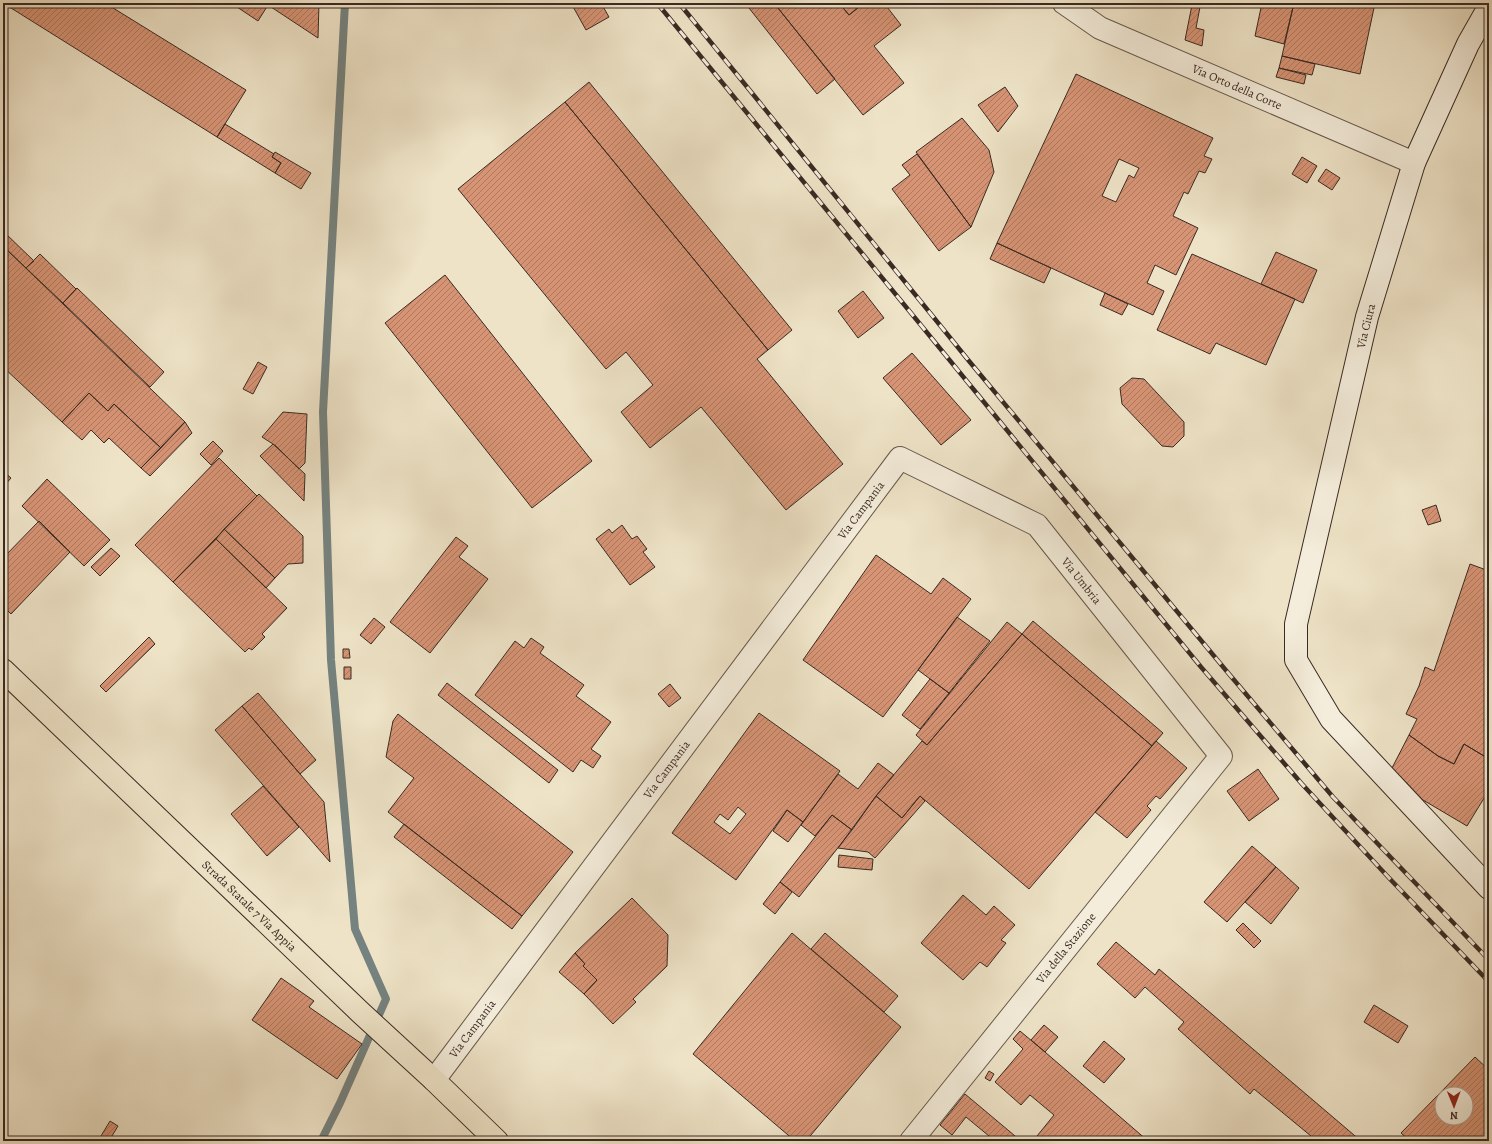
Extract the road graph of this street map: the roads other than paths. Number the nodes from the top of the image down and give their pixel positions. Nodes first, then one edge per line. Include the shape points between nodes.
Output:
1 (1064, 3) edge
2 (1489, 7) edge
3 (1414, 163) junction
4 (900, 458) joint
5 (3, 670) edge
6 (1221, 756) joint
7 (1489, 888) edge
8 (434, 1080) junction
9 (497, 1141) edge
10 (911, 1141) edge

1 - 3 street, Via Orto della Corte via 1100,28
2 - 3 street, Via Ciura via 1468,44
3 - 7 street, Via Ciura via 1367,317 1296,624 1296,660 1330,719
4 - 6 street, Via Umbria via 1037,525
4 - 8 street, Via Campania
5 - 8 main road, Strada Statale 7 Via Appia
6 - 10 street, Via della Stazione
8 - 9 main road, Strada Statale 7 Via Appia

